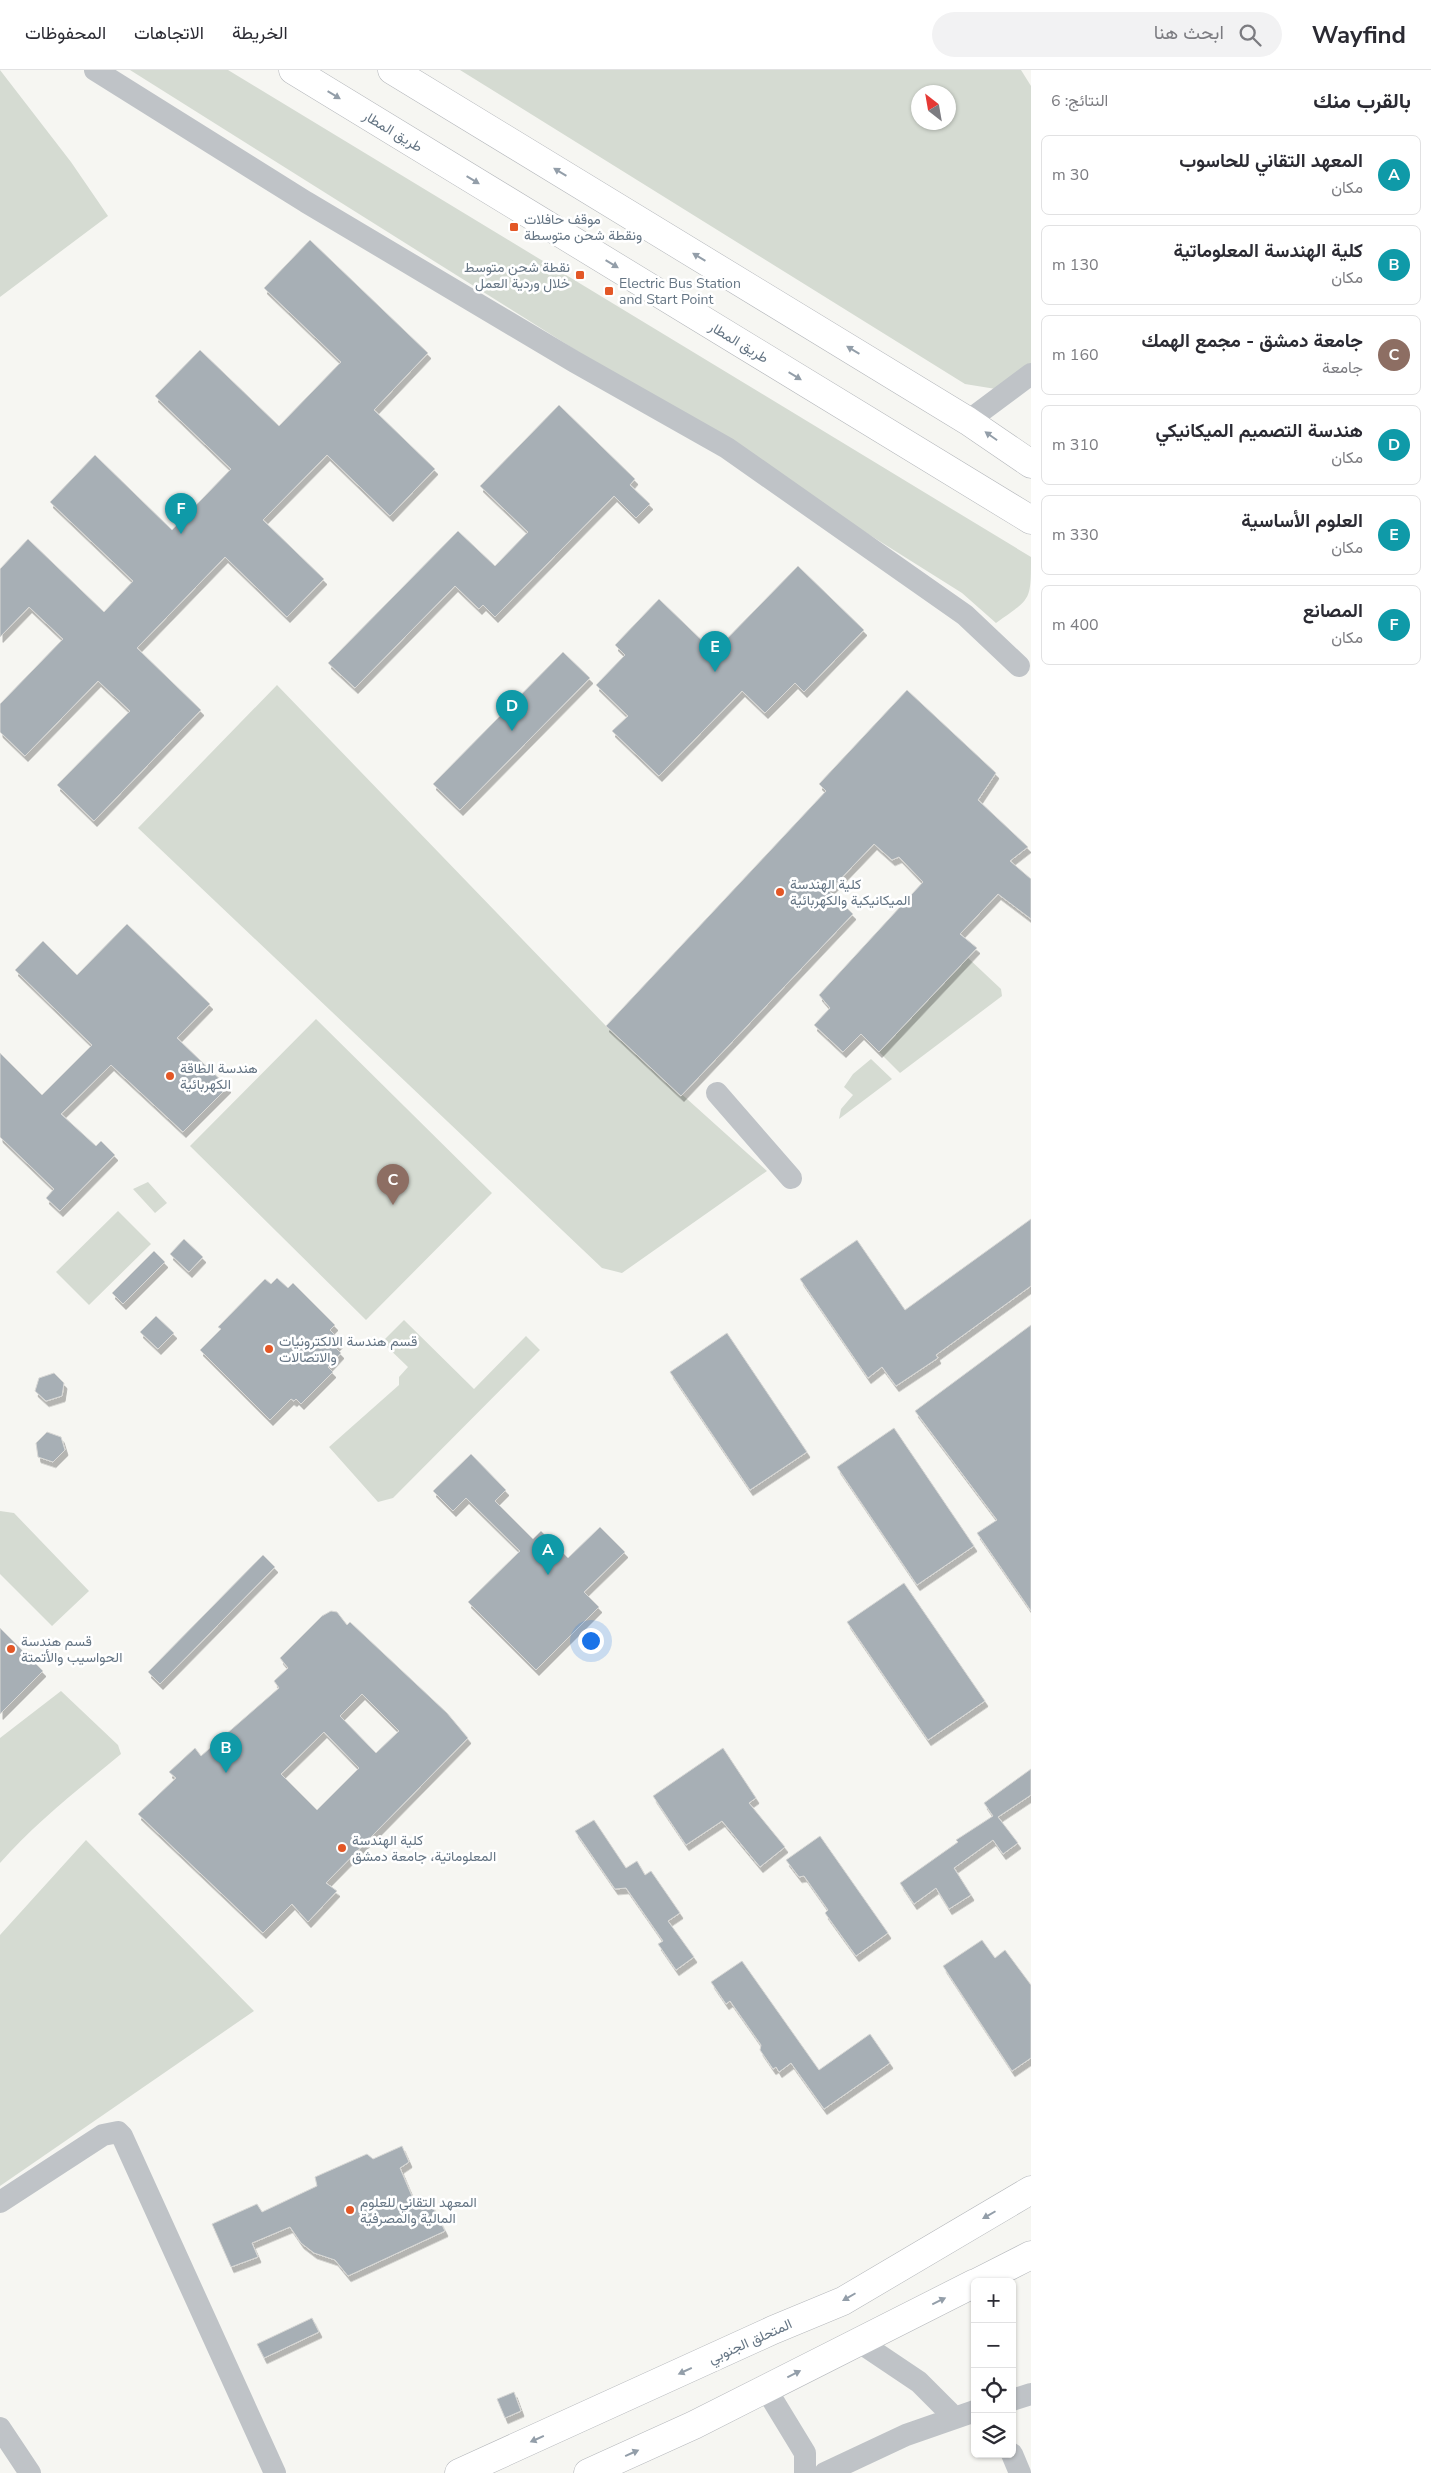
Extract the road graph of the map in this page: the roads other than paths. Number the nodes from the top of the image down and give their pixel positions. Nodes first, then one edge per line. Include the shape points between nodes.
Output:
1 (94, 70) edge
2 (292, 70) edge
3 (392, 70) edge
4 (1031, 374) edge
5 (968, 421) junction
6 (1031, 464) edge
7 (1031, 520) edge
8 (1019, 666) dead end
9 (717, 1094) dead end
10 (791, 1178) dead end
11 (1031, 2190) edge
12 (0, 2202) edge
13 (1031, 2255) edge
14 (984, 2278) edge
15 (971, 2284) edge
16 (858, 2341) junction
17 (766, 2389) junction
18 (1031, 2394) edge
19 (1016, 2399) edge
20 (964, 2414) edge
21 (0, 2428) edge
22 (1014, 2458) edge
23 (30, 2473) edge
24 (275, 2473) edge
25 (459, 2473) edge
26 (588, 2473) edge
27 (805, 2473) edge
28 (825, 2473) edge
29 (1020, 2473) edge

1 - 8 street via 306,202 727,448 965,615
2 -> 7 highway, طريق المطار
5 -> 3 highway
4 - 5 street
6 -> 5 highway
9 - 10 street
11 -> 25 highway, المتحلق الجنوبي via 843,2301
12 - 24 street via 102,2135 118,2132
13 - 14 highway
16 -> 15 highway
17 -> 16 highway
16 - 20 street
26 -> 17 highway
17 - 27 street via 805,2453
18 - 19 street
20 - 28 street via 906,2434
21 - 23 street
22 - 29 street

